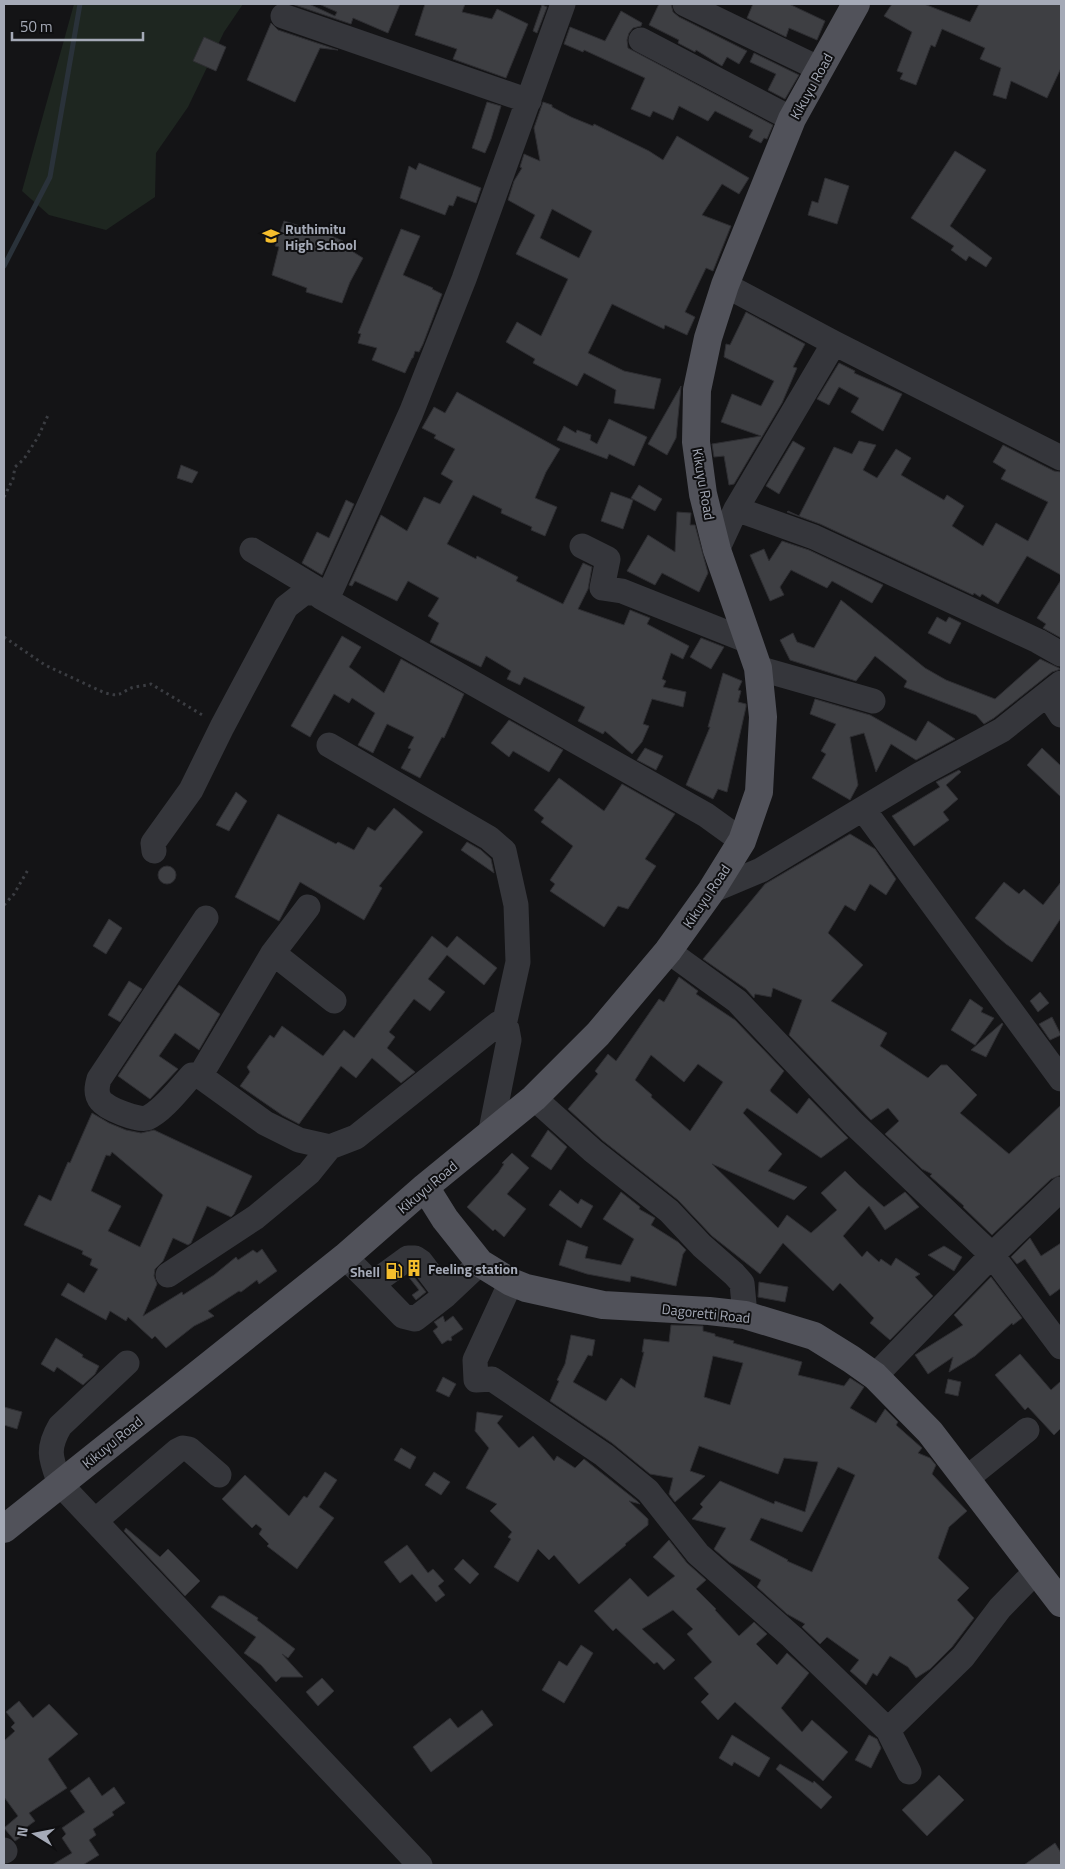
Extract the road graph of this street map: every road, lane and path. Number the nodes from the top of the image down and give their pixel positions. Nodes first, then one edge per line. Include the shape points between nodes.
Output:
1 (563, 4) edge
2 (685, 4) edge
3 (856, 4) edge
4 (283, 16) dead end
5 (642, 40) dead end
6 (820, 69) junction
7 (529, 101) junction
8 (792, 119) junction
9 (726, 285) junction
10 (834, 342) junction
11 (49, 413) dead end
12 (1061, 458) edge
13 (4, 497) edge
14 (736, 509) junction
15 (582, 546) dead end
16 (252, 550) dead end
17 (717, 550) junction
18 (322, 592) junction
19 (4, 637) edge
20 (748, 642) junction
21 (1061, 654) edge
22 (758, 668) junction
23 (1057, 698) edge
24 (873, 701) dead end
25 (222, 727) junction
26 (329, 744) dead end
27 (863, 809) junction
28 (742, 841) junction
29 (154, 851) dead end
30 (29, 868) dead end
31 (710, 891) junction
32 (4, 904) edge
33 (308, 907) dead end
34 (206, 918) dead end
35 (668, 950) junction
36 (273, 953) junction
37 (334, 1001) dead end
38 (504, 1025) junction
39 (200, 1076) junction
40 (1061, 1079) edge
41 (534, 1098) junction
42 (490, 1135) junction
43 (330, 1148) junction
44 (425, 1187) junction
45 (1061, 1189) edge
46 (992, 1255) junction
47 (345, 1257) junction
48 (480, 1263) junction
49 (168, 1275) dead end
50 (511, 1282) junction
51 (372, 1284) junction
52 (446, 1295) junction
53 (745, 1315) junction
54 (1061, 1348) edge
55 (127, 1363) dead end
56 (875, 1376) junction
57 (1027, 1430) dead end
58 (219, 1475) dead end
59 (966, 1479) junction
60 (60, 1484) junction
61 (95, 1521) junction
62 (4, 1529) edge
63 (1036, 1570) junction
64 (1061, 1603) edge
65 (888, 1730) junction
66 (909, 1772) dead end
67 (420, 1865) edge

1 - 7 street
2 - 6 street
3 - 6 main road, Kikuyu Road
4 - 7 street
5 - 8 street
6 - 8 main road, Kikuyu Road
7 - 18 street via 411,412 331,590
8 - 9 main road, Kikuyu Road
9 - 10 street
9 - 17 main road, Kikuyu Road via 708,338 697,390 697,451 703,494
10 - 12 street
10 - 14 street
11 - 13 path via 24,459 15,466
14 - 17 street
14 - 21 street via 814,537
15 - 20 street via 608,559 602,588 622,591
16 - 18 street
17 - 20 main road, Kikuyu Road
18 - 25 street via 304,593 286,607
18 - 28 street via 321,597 329,603 697,810
19 - 25 path via 45,665 105,693 116,696 151,684
20 - 22 main road, Kikuyu Road
22 - 24 street
22 - 28 main road, Kikuyu Road via 764,717 759,792
23 - 27 street
25 - 29 street via 191,790 153,843
26 - 38 street via 488,838 504,851 516,905 518,962
27 - 31 street via 761,870
27 - 40 street
28 - 31 main road, Kikuyu Road
30 - 32 path via 14,894
31 - 35 main road, Kikuyu Road
33 - 36 street
34 - 39 street via 100,1079 98,1096 102,1103 119,1111 137,1119 145,1118 157,1112 192,1075
35 - 41 main road, Kikuyu Road via 598,1034
35 - 46 street via 737,1001 854,1124
36 - 37 street
36 - 39 street
38 - 42 street via 508,1040
38 - 43 street via 499,1024 490,1030 356,1137
39 - 43 street via 265,1123 299,1140
41 - 42 main road, Kikuyu Road
41 - 53 street via 593,1152 669,1211 734,1274 742,1283
42 - 44 main road, Kikuyu Road
43 - 49 street via 309,1173 256,1217
44 - 47 main road, Kikuyu Road
44 - 48 main road, Dagoretti Road
45 - 46 street
46 - 54 street
46 - 56 street
47 - 51 street
47 - 60 main road, Kikuyu Road
48 - 50 main road, Dagoretti Road
48 - 52 street
50 - 53 main road, Dagoretti Road via 554,1295 603,1304
50 - 65 street via 475,1360 476,1380 492,1379 604,1455 648,1491 698,1554 792,1637
51 - 52 street via 409,1319 415,1319
51 - 52 street via 408,1258 415,1258
53 - 56 main road, Dagoretti Road via 814,1336
55 - 60 street via 60,1426 53,1437 50,1456
56 - 59 main road, Dagoretti Road via 930,1432
57 - 59 street
58 - 61 street via 189,1448 183,1448
59 - 63 main road, Dagoretti Road
60 - 61 street
60 - 62 main road, Kikuyu Road
61 - 67 street
63 - 64 main road, Dagoretti Road
63 - 65 street via 1000,1608 963,1658
65 - 66 street

